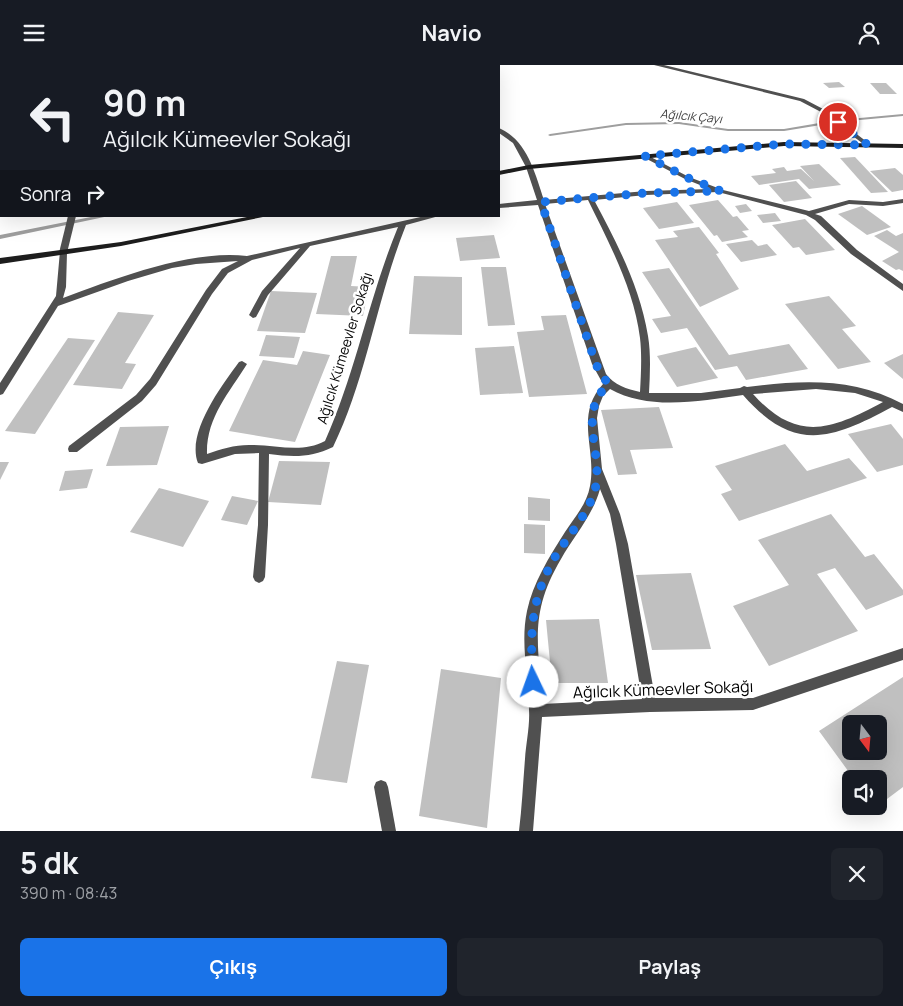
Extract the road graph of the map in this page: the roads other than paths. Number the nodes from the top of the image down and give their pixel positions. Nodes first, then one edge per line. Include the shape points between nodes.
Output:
1 (657, 65) edge
2 (500, 131) edge
3 (868, 145) junction
4 (903, 146) edge
5 (645, 156) junction
6 (528, 167) junction
7 (500, 173) edge
8 (721, 191) junction
9 (590, 198) junction
10 (903, 201) edge
11 (541, 202) junction
12 (500, 206) edge
13 (809, 213) junction
14 (72, 217) edge
15 (260, 217) edge
16 (432, 217) edge
17 (403, 224) junction
18 (307, 245) junction
19 (62, 253) junction
20 (249, 258) junction
21 (2, 262) edge
22 (903, 288) edge
23 (55, 304) junction
24 (253, 315) dead end
25 (242, 364) dead end
26 (609, 384) junction
27 (744, 390) junction
28 (0, 391) edge
29 (644, 398) junction
30 (892, 402) junction
31 (903, 408) edge
32 (74, 449) dead end
33 (264, 449) junction
34 (597, 468) junction
35 (260, 577) dead end
36 (903, 654) edge
37 (650, 705) junction
38 (536, 711) junction
39 (381, 787) dead end
40 (389, 831) edge
41 (526, 831) edge

1 - 3 street via 802,100 824,111
2 - 6 street via 516,142
3 - 4 main road
3 - 5 main road via 784,144
5 - 6 main road
5 - 8 street
6 - 7 main road
6 - 11 street
8 - 9 street
8 - 13 street
9 - 11 street
9 - 29 street via 638,309 645,350
10 - 13 street via 849,202
11 - 12 street
11 - 26 street via 596,364
13 - 22 street via 854,253
14 - 19 street
15 - 19 main road
16 - 17 street
17 - 18 street
17 - 33 street, Ağılcık Kümeevler Sokağı via 389,257 356,371 329,444 319,451 307,453
18 - 20 street
18 - 24 street via 265,293
19 - 21 main road
19 - 23 street via 62,287
20 - 23 street via 213,258 152,270
20 - 32 street via 225,271 217,280 148,387
23 - 28 street
25 - 33 street, Ağılcık Kümeevler Sokağı via 203,427 200,443 202,460 241,449
26 - 29 street
26 - 34 street via 594,403 592,416
27 - 29 street via 669,399
27 - 30 street via 806,385 836,387
27 - 30 street via 763,413 777,423 813,432 829,431
30 - 31 street
33 - 35 street
34 - 37 street via 615,514 622,544
34 - 38 street via 591,498 554,559 541,585 534,612 530,636
36 - 37 street, Ağılcık Kümeevler Sokağı via 753,704
37 - 38 street, Ağılcık Kümeevler Sokağı
38 - 41 street
39 - 40 street

